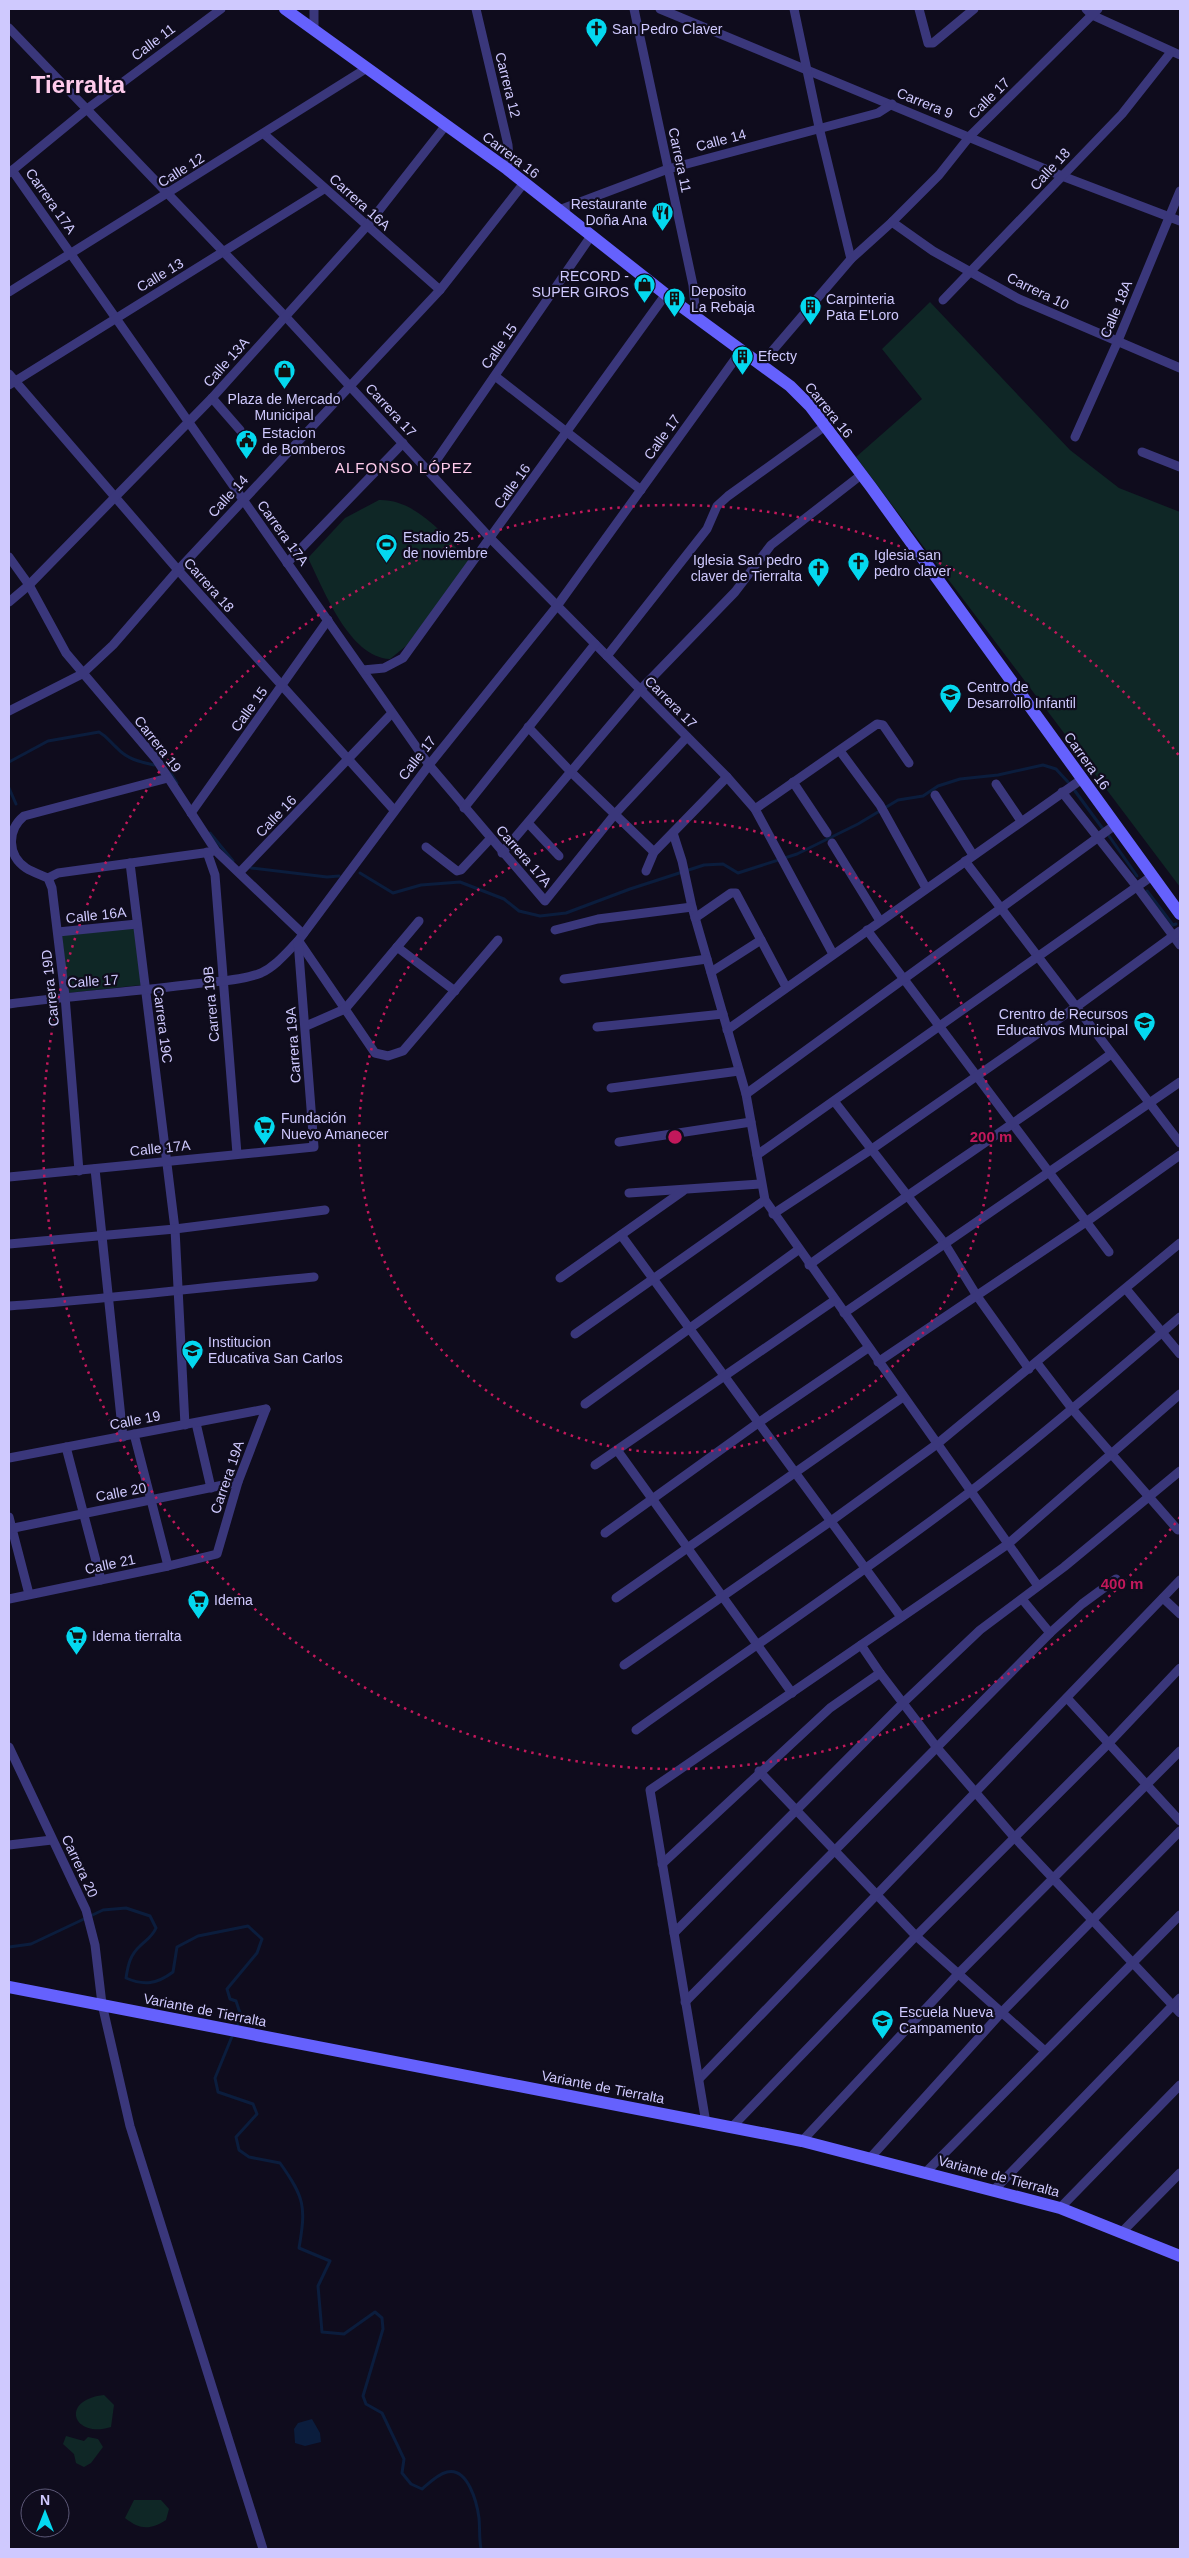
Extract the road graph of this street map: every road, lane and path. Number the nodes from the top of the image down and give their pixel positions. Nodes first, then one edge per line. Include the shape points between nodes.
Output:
1 (221, 9) edge
2 (285, 9) edge
3 (314, 9) edge
4 (476, 9) edge
5 (634, 9) edge
6 (660, 9) edge
7 (794, 9) edge
8 (919, 9) edge
9 (974, 9) edge
10 (1092, 11) edge
11 (9, 28) edge
12 (314, 30) junction
13 (1171, 52) junction
14 (1180, 56) edge
15 (366, 68) junction
16 (807, 68) junction
17 (892, 104) junction
18 (87, 109) junction
19 (446, 125) junction
20 (819, 127) junction
21 (264, 134) junction
22 (970, 136) junction
23 (507, 169) junction
24 (668, 169) junction
25 (11, 172) edge
26 (1062, 176) junction
27 (524, 182) junction
28 (324, 189) junction
29 (1180, 191) edge
30 (169, 194) junction
31 (559, 210) junction
32 (1170, 217) junction
33 (1180, 221) edge
34 (892, 222) junction
35 (366, 227) junction
36 (592, 236) junction
37 (224, 252) junction
38 (70, 254) junction
39 (851, 258) junction
40 (972, 272) junction
41 (440, 290) junction
42 (9, 292) edge
43 (666, 294) junction
44 (943, 300) dead end
45 (285, 316) junction
46 (116, 318) junction
47 (696, 318) junction
48 (1117, 343) junction
49 (741, 351) junction
50 (761, 364) junction
51 (1180, 368) edge
52 (495, 376) junction
53 (10, 380) edge
54 (351, 387) junction
55 (212, 398) junction
56 (189, 422) junction
57 (825, 426) junction
58 (240, 430) dead end
59 (567, 433) junction
60 (1075, 437) dead end
61 (403, 443) junction
62 (1142, 452) dead end
63 (1180, 467) edge
64 (429, 471) junction
65 (861, 475) junction
66 (641, 490) junction
67 (115, 497) junction
68 (243, 500) junction
69 (491, 539) junction
70 (9, 556) edge
71 (287, 563) junction
72 (178, 570) junction
73 (29, 585) junction
74 (9, 602) edge
75 (557, 606) junction
76 (328, 620) junction
77 (595, 644) junction
78 (607, 656) junction
79 (363, 670) junction
80 (82, 674) junction
81 (282, 687) junction
82 (640, 690) junction
83 (9, 711) edge
84 (392, 713) junction
85 (528, 727) junction
86 (687, 737) junction
87 (840, 751) junction
88 (349, 761) junction
89 (909, 763) dead end
90 (429, 765) junction
91 (571, 772) junction
92 (727, 777) junction
93 (168, 778) junction
94 (1082, 779) junction
95 (793, 782) junction
96 (996, 784) dead end
97 (1062, 792) junction
98 (935, 795) dead end
99 (464, 808) junction
100 (755, 809) junction
101 (394, 810) junction
102 (190, 813) junction
103 (615, 814) junction
104 (1021, 821) junction
105 (528, 823) junction
106 (1115, 825) junction
107 (673, 833) junction
108 (827, 833) dead end
109 (1097, 838) junction
110 (490, 839) junction
111 (832, 843) dead end
112 (426, 847) dead end
113 (216, 851) junction
114 (206, 852) junction
115 (654, 852) junction
116 (502, 854) junction
117 (973, 854) junction
118 (559, 856) dead end
119 (11, 857) edge
120 (965, 861) junction
121 (130, 863) junction
122 (646, 871) dead end
123 (240, 872) junction
124 (1152, 876) junction
125 (48, 878) junction
126 (1137, 887) junction
127 (926, 888) junction
128 (692, 908) junction
129 (1001, 908) junction
130 (1180, 914) edge
131 (695, 918) junction
132 (880, 921) junction
133 (419, 922) dead end
134 (137, 924) junction
135 (555, 930) dead end
136 (866, 930) junction
137 (58, 932) junction
138 (1177, 934) edge
139 (301, 937) junction
140 (498, 940) dead end
141 (761, 940) junction
142 (1180, 945) edge
143 (397, 947) junction
144 (833, 954) junction
145 (1038, 957) junction
146 (707, 959) junction
147 (711, 972) junction
148 (564, 979) dead end
149 (222, 980) junction
150 (904, 980) junction
151 (786, 987) junction
152 (145, 991) junction
153 (455, 991) junction
154 (65, 996) junction
155 (9, 1004) edge
156 (1076, 1007) junction
157 (346, 1009) junction
158 (722, 1014) junction
159 (306, 1026) junction
160 (939, 1026) junction
161 (597, 1027) dead end
162 (727, 1030) junction
163 (1111, 1054) junction
164 (738, 1071) junction
165 (976, 1075) junction
166 (1180, 1082) edge
167 (611, 1088) dead end
168 (746, 1094) junction
169 (834, 1101) junction
170 (1150, 1104) junction
171 (752, 1122) junction
172 (1013, 1125) junction
173 (619, 1142) dead end
174 (1180, 1143) edge
175 (314, 1147) joint
176 (872, 1149) junction
177 (237, 1154) junction
178 (757, 1155) junction
179 (1180, 1155) edge
180 (166, 1161) junction
181 (95, 1169) junction
182 (79, 1171) junction
183 (1049, 1173) junction
184 (9, 1177) edge
185 (760, 1184) junction
186 (683, 1191) junction
187 (629, 1194) dead end
188 (906, 1195) junction
189 (764, 1200) junction
190 (326, 1210) dead end
191 (773, 1214) junction
192 (1086, 1222) junction
193 (175, 1229) junction
194 (621, 1235) junction
195 (102, 1236) junction
196 (1180, 1243) edge
197 (9, 1244) edge
198 (945, 1244) junction
199 (798, 1250) junction
200 (1108, 1252) dead end
201 (809, 1265) junction
202 (314, 1277) dead end
203 (560, 1278) dead end
204 (653, 1279) junction
205 (179, 1289) junction
206 (1126, 1289) junction
207 (976, 1296) junction
208 (108, 1299) junction
209 (835, 1300) junction
210 (9, 1306) edge
211 (844, 1313) junction
212 (1180, 1317) edge
213 (690, 1328) junction
214 (1162, 1332) junction
215 (575, 1334) dead end
216 (868, 1348) junction
217 (1180, 1354) edge
218 (878, 1362) junction
219 (1033, 1366) junction
220 (724, 1376) junction
221 (1180, 1394) edge
222 (903, 1396) junction
223 (585, 1404) dead end
224 (266, 1409) joint
225 (1073, 1410) junction
226 (196, 1423) junction
227 (758, 1423) junction
228 (185, 1425) junction
229 (134, 1434) junction
230 (123, 1436) junction
231 (937, 1444) junction
232 (66, 1447) junction
233 (617, 1450) junction
234 (1112, 1455) junction
235 (9, 1458) edge
236 (595, 1465) dead end
237 (1180, 1471) edge
238 (795, 1472) junction
239 (238, 1482) junction
240 (211, 1488) junction
241 (970, 1491) junction
242 (1148, 1498) junction
243 (652, 1499) junction
244 (151, 1500) junction
245 (83, 1514) junction
246 (9, 1517) edge
247 (831, 1521) junction
248 (10, 1529) edge
249 (1178, 1530) dead end
250 (604, 1534) dead end
251 (1008, 1544) junction
252 (687, 1548) junction
253 (217, 1554) joint
254 (168, 1566) junction
255 (866, 1569) junction
256 (101, 1580) junction
257 (1116, 1580) dead end
258 (1180, 1580) edge
259 (1038, 1586) junction
260 (29, 1594) junction
261 (723, 1597) junction
262 (616, 1598) dead end
263 (1163, 1598) junction
264 (9, 1599) edge
265 (1022, 1599) junction
266 (1180, 1614) edge
267 (901, 1617) junction
268 (1050, 1633) junction
269 (757, 1644) junction
270 (862, 1645) junction
271 (624, 1665) dead end
272 (1180, 1668) edge
273 (880, 1674) junction
274 (792, 1693) junction
275 (1067, 1698) junction
276 (904, 1702) junction
277 (636, 1730) dead end
278 (1109, 1743) junction
279 (9, 1747) edge
280 (938, 1749) junction
281 (1180, 1751) edge
282 (759, 1771) junction
283 (1147, 1786) junction
284 (976, 1792) junction
285 (797, 1811) junction
286 (1180, 1820) edge
287 (1180, 1831) edge
288 (1014, 1837) junction
289 (52, 1840) junction
290 (9, 1845) edge
291 (835, 1852) junction
292 (662, 1864) junction
293 (1053, 1878) junction
294 (876, 1895) junction
295 (1180, 1915) edge
296 (1093, 1920) junction
297 (674, 1933) junction
298 (916, 1936) junction
299 (1132, 1963) junction
300 (958, 1974) junction
301 (9, 1987) edge
302 (1180, 1998) edge
303 (686, 2002) junction
304 (102, 2004) junction
305 (1173, 2006) junction
306 (1002, 2012) junction
307 (1180, 2013) edge
308 (1045, 2051) junction
309 (699, 2079) junction
310 (1180, 2086) edge
311 (706, 2123) junction
312 (731, 2128) junction
313 (802, 2141) junction
314 (871, 2157) junction
315 (927, 2171) junction
316 (1180, 2173) edge
317 (995, 2189) junction
318 (1060, 2208) junction
319 (1121, 2233) junction
320 (1180, 2256) edge
321 (263, 2549) edge

1 - 18 street, Calle 11
2 - 12 main road, Carrera 16
3 - 12 street
4 - 23 street, Carrera 12 via 508,145
5 - 24 street, Carrera 11
6 - 16 street, Carrera 9
7 - 16 street
8 - 9 street via 925,35 928,43 932,44
10 - 13 street
10 - 22 street, Calle 17
11 - 18 street, Carrera 17
12 - 15 main road, Carrera 16
13 - 14 street
13 - 26 street, Calle 18 via 1122,114
15 - 19 main road, Carrera 16
15 - 21 street, Calle 12
16 - 17 street, Carrera 9
16 - 20 street
17 - 20 street, Calle 14 via 878,113
17 - 22 street, Carrera 9
18 - 25 street, Calle 11
18 - 30 street, Carrera 17
19 - 23 main road, Carrera 16
19 - 35 street, Calle 13A
20 - 24 street, Calle 14
20 - 39 street
21 - 28 street, Carrera 16A
21 - 30 street, Calle 12
22 - 26 street, Carrera 9
22 - 34 street, Calle 17 via 939,174
23 - 27 main road, Carrera 16
24 - 31 street, Calle 14
24 - 47 street, Carrera 11 via 693,285
25 - 38 street, Carrera 17A
26 - 32 street, Carrera 9
26 - 40 street, Calle 18
27 - 31 main road, Carrera 16
27 - 41 street, Calle 14
28 - 35 street, Carrera 16A
28 - 37 street, Calle 13
29 - 32 street, Calle 18A
30 - 37 street, Carrera 17
30 - 38 street, Calle 12
31 - 36 main road, Carrera 16
32 - 33 street, Carrera 9
32 - 48 street, Calle 18A
34 - 39 street, Calle 17
34 - 40 street, Carrera 10 via 933,251
35 - 41 street, Carrera 16A
35 - 45 street, Calle 13A
36 - 43 main road, Carrera 16
36 - 52 street, Calle 15
37 - 45 street, Carrera 17
37 - 46 street, Calle 13
38 - 42 street, Calle 12
38 - 46 street, Carrera 17A
39 - 50 street, Calle 17
40 - 44 street, Calle 18
40 - 48 street, Carrera 10 via 1019,299
41 - 54 street, Calle 14
43 - 47 main road, Carrera 16
43 - 59 street, Calle 16
45 - 54 street, Carrera 17
45 - 55 street, Calle 13A
46 - 53 street, Calle 13
46 - 56 street, Carrera 17A
47 - 49 main road, Carrera 16
48 - 51 street, Carrera 10
48 - 60 street, Calle 18A
49 - 50 main road, Carrera 16
49 - 66 street, Calle 17
50 - 57 main road, Carrera 16 via 790,386
52 - 59 street
52 - 64 street, Calle 15
53 - 67 street, Carrera 18
54 - 61 street, Carrera 17
54 - 68 street, Calle 14
55 - 56 street, Calle 13A
55 - 58 street
56 - 67 street, Calle 13A
56 - 68 street, Carrera 17A
57 - 65 main road, Carrera 16
57 - 78 street via 717,506 707,529
59 - 66 street
59 - 69 street, Calle 16
61 - 64 street, Carrera 17
61 - 71 street
62 - 63 street
64 - 69 street, Carrera 17
65 - 82 street via 780,537 735,592
65 - 94 main road, Carrera 16
66 - 75 street, Calle 17
67 - 72 street, Carrera 18
67 - 73 street, Calle 13A
68 - 71 street, Carrera 17A
68 - 72 street, Calle 14
69 - 75 street, Carrera 17
69 - 79 street, Calle 16 via 402,658 384,668
70 - 73 street, Carrera 19
71 - 76 street, Carrera 17A
72 - 80 street, Calle 14 via 113,645
72 - 81 street, Carrera 18
73 - 74 street, Calle 13A
73 - 80 street, Carrera 19 via 66,653
75 - 77 street, Carrera 17
75 - 90 street, Calle 17
76 - 79 street, Carrera 17A
76 - 81 street, Calle 15
77 - 78 street, Carrera 17
77 - 85 street
78 - 82 street, Carrera 17
79 - 84 street, Carrera 17A
80 - 83 street, Calle 14
80 - 93 street, Carrera 19
81 - 88 street, Carrera 18
81 - 102 street, Calle 15
82 - 86 street, Carrera 17
82 - 91 street
84 - 88 street, Calle 16
84 - 90 street, Carrera 17A
85 - 91 street
85 - 99 street
86 - 92 street, Carrera 17
86 - 103 street
87 - 89 street via 876,724 881,724
87 - 95 street
87 - 127 street via 880,805
88 - 101 street, Carrera 18
88 - 123 street, Calle 16
90 - 99 street, Carrera 17A
90 - 101 street, Calle 17
91 - 103 street
91 - 105 street
92 - 100 street, Carrera 17
92 - 107 street
93 - 102 street, Carrera 19
93 - 119 street via 24,816 16,823 11,839
94 - 97 street
94 - 106 main road, Carrera 16
95 - 100 street
95 - 108 street
96 - 104 street
97 - 104 street
97 - 109 street
98 - 117 street
99 - 110 street, Carrera 17A
100 - 144 street, Carrera 17
101 - 139 street, Calle 17
102 - 113 street, Carrera 19
103 - 115 street
103 - 116 street, Carrera 17A via 545,901
104 - 117 street
105 - 116 street
105 - 118 street
106 - 109 street
106 - 124 main road, Carrera 16
107 - 115 street
107 - 128 street
109 - 126 street
109 - 129 street
110 - 112 street via 457,871
110 - 116 street, Carrera 17A
111 - 132 street
113 - 114 street
113 - 123 street, Carrera 19
114 - 121 street
114 - 149 street, Carrera 19B via 215,875
115 - 122 street
117 - 120 street
119 - 125 street
120 - 127 street
120 - 129 street
121 - 125 street via 58,873
121 - 134 street, Carrera 19C
123 - 139 street, Carrera 19
124 - 126 street
124 - 130 main road, Carrera 16
125 - 137 street, Carrera 19D
126 - 138 street
126 - 145 street
127 - 132 street
128 - 131 street
128 - 135 street via 598,919
129 - 145 street
129 - 150 street
131 - 141 street via 730,893 736,893
131 - 146 street
132 - 136 street
133 - 143 street
134 - 137 street, Calle 16A
134 - 152 street, Carrera 19C
136 - 144 street
136 - 150 street
137 - 154 street, Carrera 19D
138 - 142 street
138 - 156 street
139 - 149 street, Calle 17 via 269,969 259,974
139 - 157 street, Carrera 19
139 - 159 street, Carrera 19A
140 - 153 street
141 - 147 street
141 - 151 street
143 - 153 street
143 - 157 street
144 - 151 street
145 - 156 street
145 - 160 street
146 - 147 street
146 - 148 street
147 - 158 street
149 - 152 street, Calle 17
149 - 177 street, Carrera 19B
150 - 160 street
150 - 168 street
151 - 162 street
152 - 154 street, Calle 17
152 - 180 street, Carrera 19C
153 - 157 street, Carrera 19 via 403,1051 388,1056 375,1053
154 - 155 street, Calle 17
154 - 182 street, Carrera 19D
156 - 163 street
156 - 165 street
157 - 159 street
158 - 161 street
158 - 162 street
159 - 175 street, Carrera 19A
160 - 165 street
160 - 169 street
162 - 164 street
163 - 170 street
163 - 172 street
164 - 167 street
164 - 168 street
165 - 172 street
165 - 176 street
166 - 170 street
168 - 171 street
169 - 176 street
169 - 178 street
170 - 174 street
170 - 183 street
171 - 173 street
171 - 178 street
172 - 183 street
172 - 188 street
175 - 177 street, Calle 17A
176 - 188 street
176 - 191 street
177 - 180 street, Calle 17A
178 - 185 street
179 - 192 street
180 - 181 street, Calle 17A
180 - 193 street, Carrera 19C
181 - 182 street, Calle 17A
181 - 195 street
182 - 184 street, Calle 17A
183 - 192 street
183 - 198 street
185 - 186 street
185 - 189 street
186 - 187 street
186 - 194 street
188 - 198 street
188 - 201 street
189 - 191 street
189 - 204 street
190 - 193 street
191 - 199 street
192 - 200 street
192 - 207 street
193 - 195 street
193 - 205 street, Carrera 19C
194 - 203 street
194 - 204 street
195 - 197 street
195 - 208 street
196 - 206 street
198 - 207 street
198 - 211 street
199 - 201 street
199 - 213 street
201 - 209 street
202 - 205 street
204 - 213 street
204 - 215 street
205 - 208 street
205 - 228 street, Carrera 19C
206 - 214 street
206 - 219 street
207 - 218 street
207 - 219 street
208 - 210 street
208 - 230 street
209 - 211 street
209 - 220 street
211 - 216 street
212 - 214 street
213 - 220 street
213 - 223 street
214 - 217 street
214 - 225 street
216 - 218 street
216 - 227 street
218 - 222 street
219 - 225 street
219 - 231 street
220 - 227 street
220 - 233 street
221 - 234 street
222 - 231 street
222 - 238 street
224 - 226 street, Calle 19
224 - 239 street, Carrera 19A
225 - 234 street
225 - 241 street
226 - 228 street, Calle 19
226 - 240 street
227 - 238 street
227 - 243 street
228 - 229 street, Calle 19
229 - 230 street, Calle 19
229 - 244 street
230 - 232 street, Calle 19
231 - 241 street
231 - 247 street
232 - 235 street, Calle 19
232 - 245 street
233 - 236 street
233 - 243 street
234 - 242 street
234 - 251 street
237 - 242 street
238 - 247 street
238 - 252 street
239 - 240 street, Calle 20
239 - 253 street, Carrera 19A
240 - 244 street, Calle 20
241 - 251 street
241 - 255 street
242 - 249 street
242 - 259 street
243 - 250 street
243 - 252 street
244 - 245 street, Calle 20
244 - 254 street
245 - 248 street, Calle 20
245 - 256 street
246 - 248 street
247 - 255 street
247 - 261 street
248 - 260 street
251 - 259 street
251 - 267 street
252 - 261 street
252 - 262 street
253 - 254 street, Calle 21
254 - 256 street, Calle 21
255 - 267 street
255 - 269 street
256 - 260 street, Calle 21
257 - 268 street via 1082,1604
258 - 263 street
259 - 265 street
260 - 264 street, Calle 21
261 - 269 street
261 - 271 street
263 - 266 street
263 - 275 street
265 - 268 street
265 - 276 street via 980,1630
267 - 270 street
268 - 280 street
269 - 274 street
269 - 277 street
270 - 273 street
270 - 274 street
272 - 278 street
273 - 276 street
273 - 282 street via 830,1708
274 - 292 street via 650,1790
275 - 278 street
275 - 284 street
276 - 280 street
276 - 285 street
278 - 283 street
278 - 288 street
279 - 289 street, Carrera 20
280 - 284 street
280 - 291 street
281 - 283 street
282 - 285 street
282 - 292 street
283 - 286 street
283 - 293 street
284 - 288 street
284 - 294 street
285 - 291 street
285 - 297 street
287 - 296 street
288 - 293 street
288 - 298 street
289 - 290 street
289 - 304 street, Carrera 20 via 86,1910 96,1945
291 - 294 street
291 - 303 street
292 - 297 street
293 - 296 street
293 - 300 street
294 - 298 street
294 - 309 street
295 - 299 street
296 - 299 street
296 - 306 street
297 - 303 street
298 - 300 street
298 - 312 street
299 - 305 street
299 - 308 street
300 - 306 street
300 - 313 street
301 - 304 main road, Variante de Tierralta
302 - 305 street
303 - 309 street
304 - 311 main road, Variante de Tierralta
304 - 321 street, Carrera 20 via 130,2126
305 - 307 street
305 - 317 street
306 - 308 street
306 - 314 street
308 - 315 street
309 - 311 street
310 - 318 street
311 - 312 main road, Variante de Tierralta
312 - 313 main road, Variante de Tierralta
313 - 314 main road, Variante de Tierralta
314 - 315 main road, Variante de Tierralta
315 - 317 main road, Variante de Tierralta
316 - 319 street
317 - 318 main road, Variante de Tierralta
318 - 319 main road, Variante de Tierralta
319 - 320 main road, Variante de Tierralta

